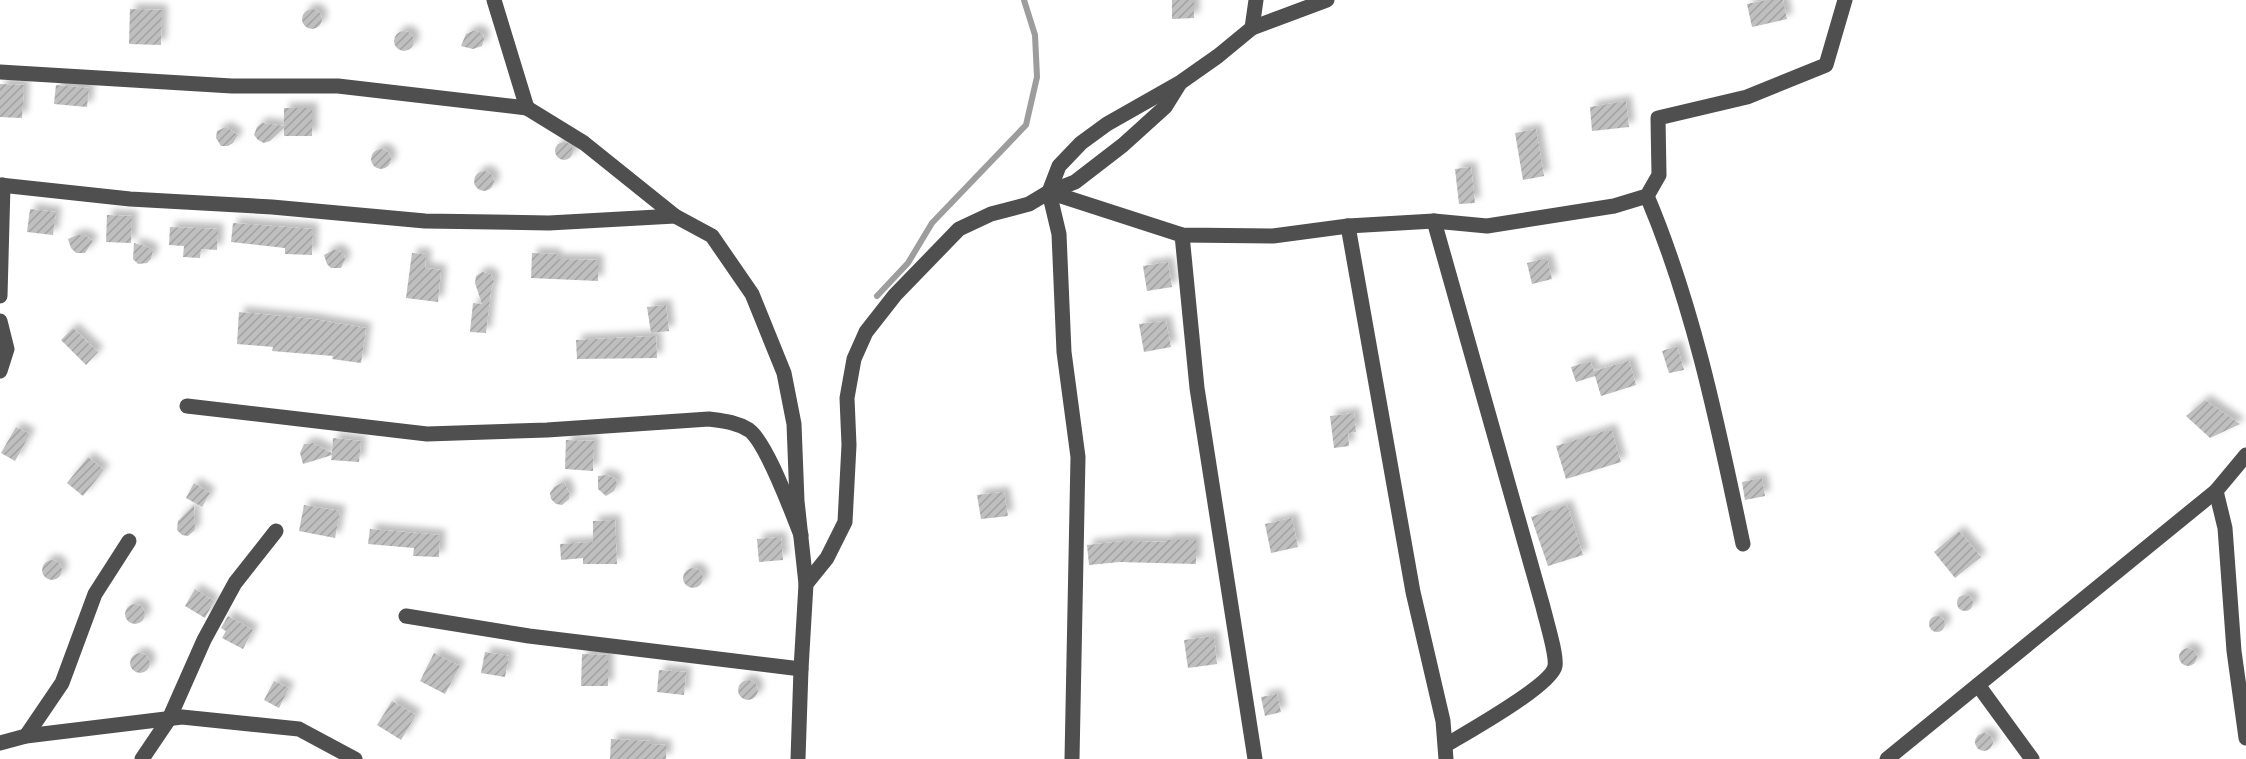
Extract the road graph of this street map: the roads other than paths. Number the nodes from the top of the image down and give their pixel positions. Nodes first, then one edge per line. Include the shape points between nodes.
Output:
1 (494, 0) edge
2 (1256, 0) edge
3 (1327, 0) edge
4 (1845, 0) edge
5 (1252, 28) junction
6 (0, 72) edge
7 (1181, 82) junction
8 (527, 108) junction
9 (2, 185) edge
10 (1049, 192) junction
11 (1647, 196) junction
12 (675, 216) junction
13 (1434, 221) junction
14 (1348, 226) junction
15 (1182, 235) junction
16 (0, 296) edge
17 (0, 321) edge
18 (0, 370) edge
19 (187, 406) dead end
20 (2246, 455) edge
21 (2216, 491) junction
22 (276, 531) dead end
23 (801, 535) junction
24 (129, 541) dead end
25 (1743, 544) dead end
26 (806, 584) junction
27 (406, 616) dead end
28 (2246, 636) edge
29 (2234, 651) junction
30 (801, 669) junction
31 (1978, 685) junction
32 (169, 719) junction
33 (26, 736) junction
34 (2246, 738) edge
35 (0, 743) edge
36 (1446, 752) edge
37 (1896, 756) edge
38 (142, 759) edge
39 (355, 759) edge
40 (798, 759) edge
41 (1072, 759) edge
42 (1255, 759) edge
43 (2032, 759) edge

1 - 8 street
2 - 5 street
3 - 5 street
4 - 11 street via 1826,65 1747,98 1658,118 1659,175
5 - 7 street
6 - 8 street via 232,86 338,86
7 - 10 street via 1165,107 1123,145 1075,182
7 - 10 street via 1081,143 1059,166
8 - 12 street via 584,143
9 - 12 street via 130,199 426,221 549,223
9 - 16 street
10 - 15 street
10 - 26 street via 1029,204 991,214 959,229 895,295 866,332 854,359 847,398 845,522 827,558
10 - 41 street via 1059,234 1064,352 1078,457
11 - 13 street via 1614,206 1487,226
11 - 25 street via 1693,325
12 - 23 street via 712,236 752,294 784,373 794,424
13 - 14 street
13 - 36 street via 1556,664 1553,674 1544,682
14 - 15 street via 1273,236
14 - 36 street via 1413,592 1443,721
15 - 42 street via 1197,388
17 - 18 street via 7,349
19 - 23 street via 427,434 709,419 734,422 752,432 768,458
20 - 21 street
21 - 29 street via 2225,528
21 - 31 street
22 - 32 street via 235,583 204,640
23 - 26 street
24 - 33 street via 95,594 62,682
26 - 30 street
27 - 30 street via 529,636
28 - 29 street
29 - 34 street
30 - 40 street
31 - 37 street
31 - 43 street
32 - 33 street
32 - 38 street
32 - 39 street via 299,729
33 - 35 street

